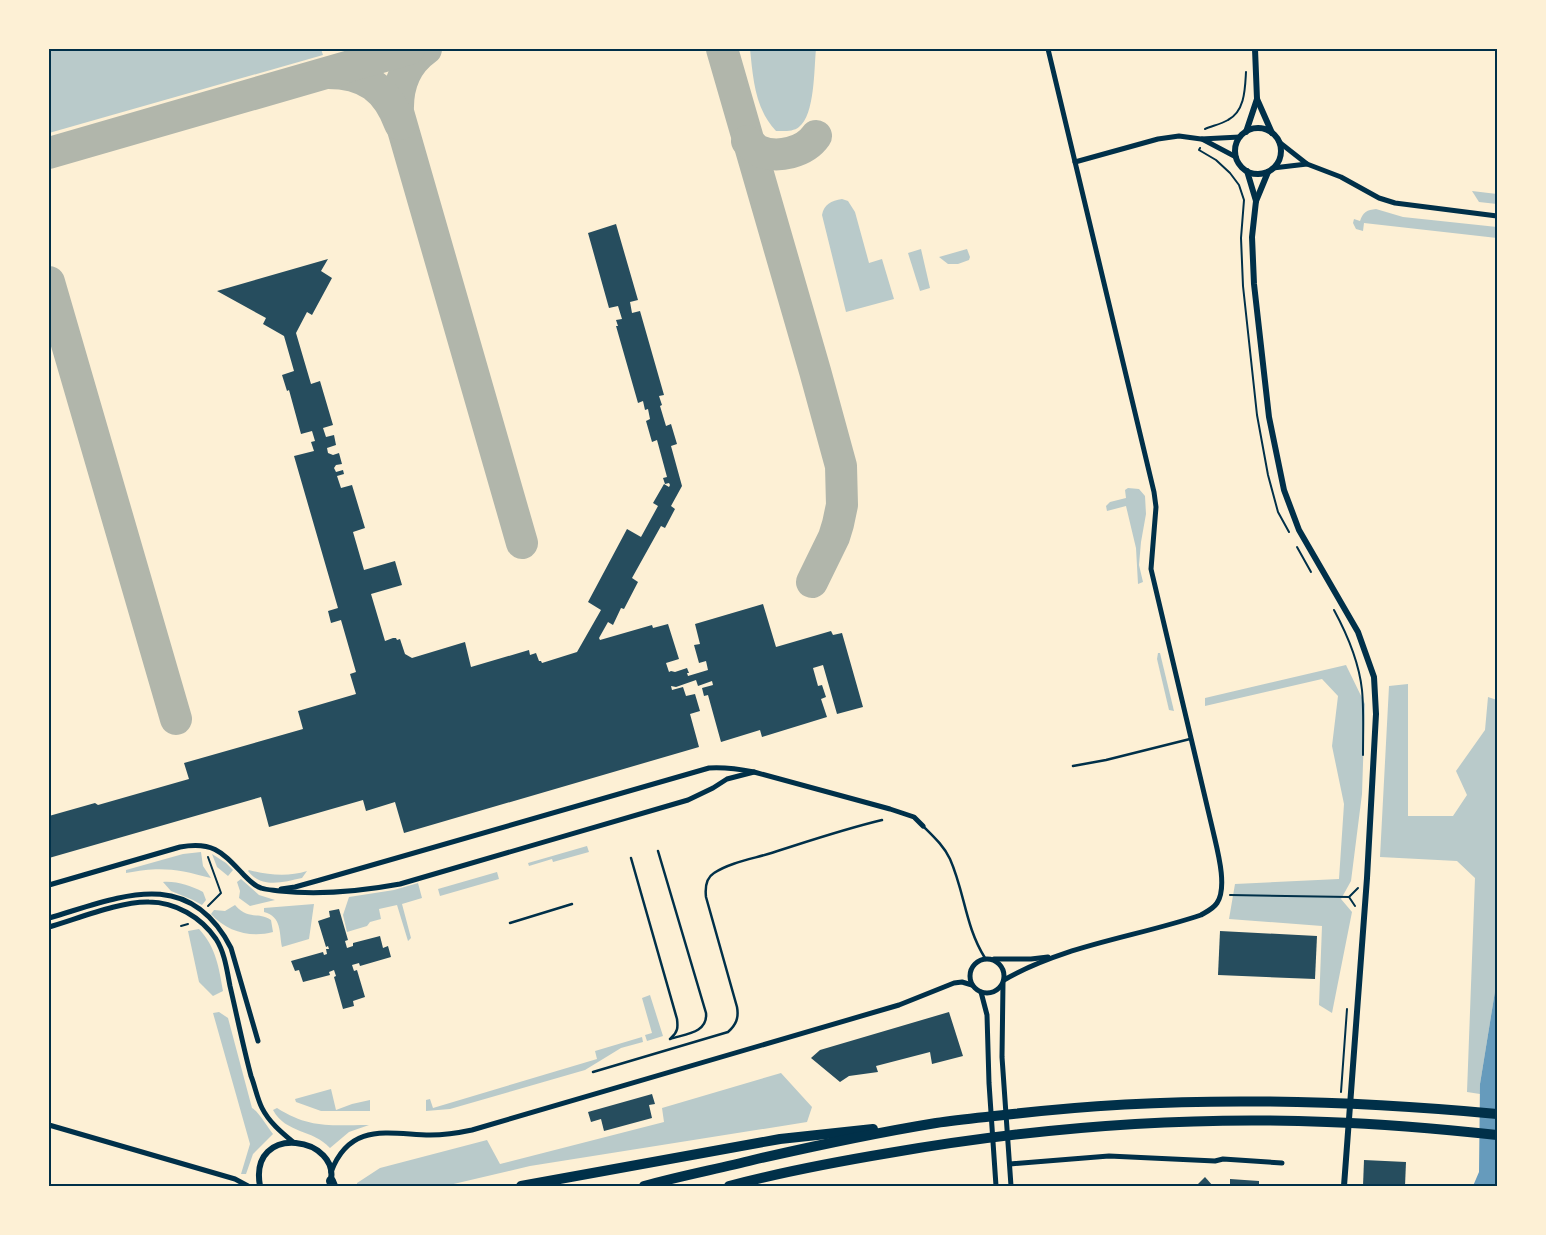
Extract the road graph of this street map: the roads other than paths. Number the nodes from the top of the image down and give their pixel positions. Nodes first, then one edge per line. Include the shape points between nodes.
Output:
1 (1048, 49) edge
2 (1255, 49) edge
3 (1257, 99) junction
4 (1246, 132) junction
5 (1272, 133) junction
6 (1240, 137) junction
7 (1201, 139) junction
8 (1279, 142) junction
9 (1236, 157) junction
10 (1075, 162) junction
11 (1307, 164) junction
12 (1271, 170) junction
13 (1247, 171) junction
14 (1256, 201) junction
15 (1497, 216) edge
16 (1192, 738) junction
17 (1073, 766) dead end
18 (754, 772) junction
19 (882, 820) dead end
20 (923, 826) joint
21 (658, 850) dead end
22 (631, 858) dead end
23 (49, 885) edge
24 (271, 890) junction
25 (572, 904) dead end
26 (49, 918) edge
27 (510, 923) dead end
28 (49, 927) edge
29 (1056, 956) junction
30 (988, 958) junction
31 (1003, 982) junction
32 (972, 985) junction
33 (981, 992) junction
34 (258, 1041) dead end
35 (593, 1072) dead end
36 (1497, 1114) edge
37 (936, 1123) junction
38 (49, 1125) edge
39 (1497, 1135) edge
40 (293, 1142) junction
41 (1282, 1163) dead end
42 (1010, 1164) junction
43 (331, 1181) edge
44 (248, 1186) edge
45 (260, 1186) edge
46 (522, 1186) edge
47 (644, 1186) edge
48 (729, 1186) edge
49 (996, 1186) edge
50 (1011, 1186) edge
51 (1344, 1186) edge

1 - 10 street
2 - 3 street
3 - 4 street
3 - 5 street
4 - 5 street via 1259,128
4 - 6 street
5 - 8 street
6 - 7 street
6 - 9 street via 1235,147
7 - 9 street
7 - 10 street via 1179,136 1158,139
8 - 11 street
8 - 12 street via 1280,159
9 - 13 street
10 - 16 street via 1154,492 1156,507 1151,569
11 - 12 street
11 - 15 street via 1341,176 1379,198 1396,203
12 - 13 street via 1257,174
12 - 14 street
13 - 14 street
14 - 51 street via 1252,237 1254,284 1269,417 1284,490 1299,530 1358,632 1374,677 1376,714 1368,869
16 - 17 lane
16 - 29 street via 1219,859 1221,884 1217,903 1201,915
18 - 20 street via 890,809 914,817
18 - 24 street via 709,768 295,887
18 - 24 street via 727,779 688,800 400,884 362,890 300,893
19 - 35 lane via 712,874 705,889 737,1007 734,1026 728,1032
20 - 30 lane via 950,859 973,936
21 - 22 lane via 706,1013 705,1024 700,1030 670,1038 678,1027 677,1020
23 - 24 street via 196,844 216,849 260,888
25 - 27 lane
26 - 34 street via 138,894 178,898 203,912 231,948
28 - 40 street via 139,902 180,908 197,919 216,940 225,960 244,1051 259,1103 270,1122
29 - 30 street
29 - 31 street via 1023,969
30 - 31 street via 1000,964
30 - 32 street via 971,967 969,979
31 - 33 street via 992,992
31 - 42 street via 1002,1057
32 - 33 street
32 - 43 street via 954,984 890,1008 472,1130 441,1135 368,1134 347,1147 335,1162
33 - 49 street via 987,1015
36 - 37 highway via 1377,1104 1232,1101 1069,1108
37 - 46 highway via 780,1139
37 - 47 highway
38 - 44 street via 235,1179
39 - 48 highway via 1368,1124 1256,1120 1098,1126 988,1138 854,1159
40 - 43 street via 308,1145 320,1153 329,1164
40 - 45 street via 277,1146 266,1154 259,1170
41 - 42 street via 1109,1156
42 - 50 street

